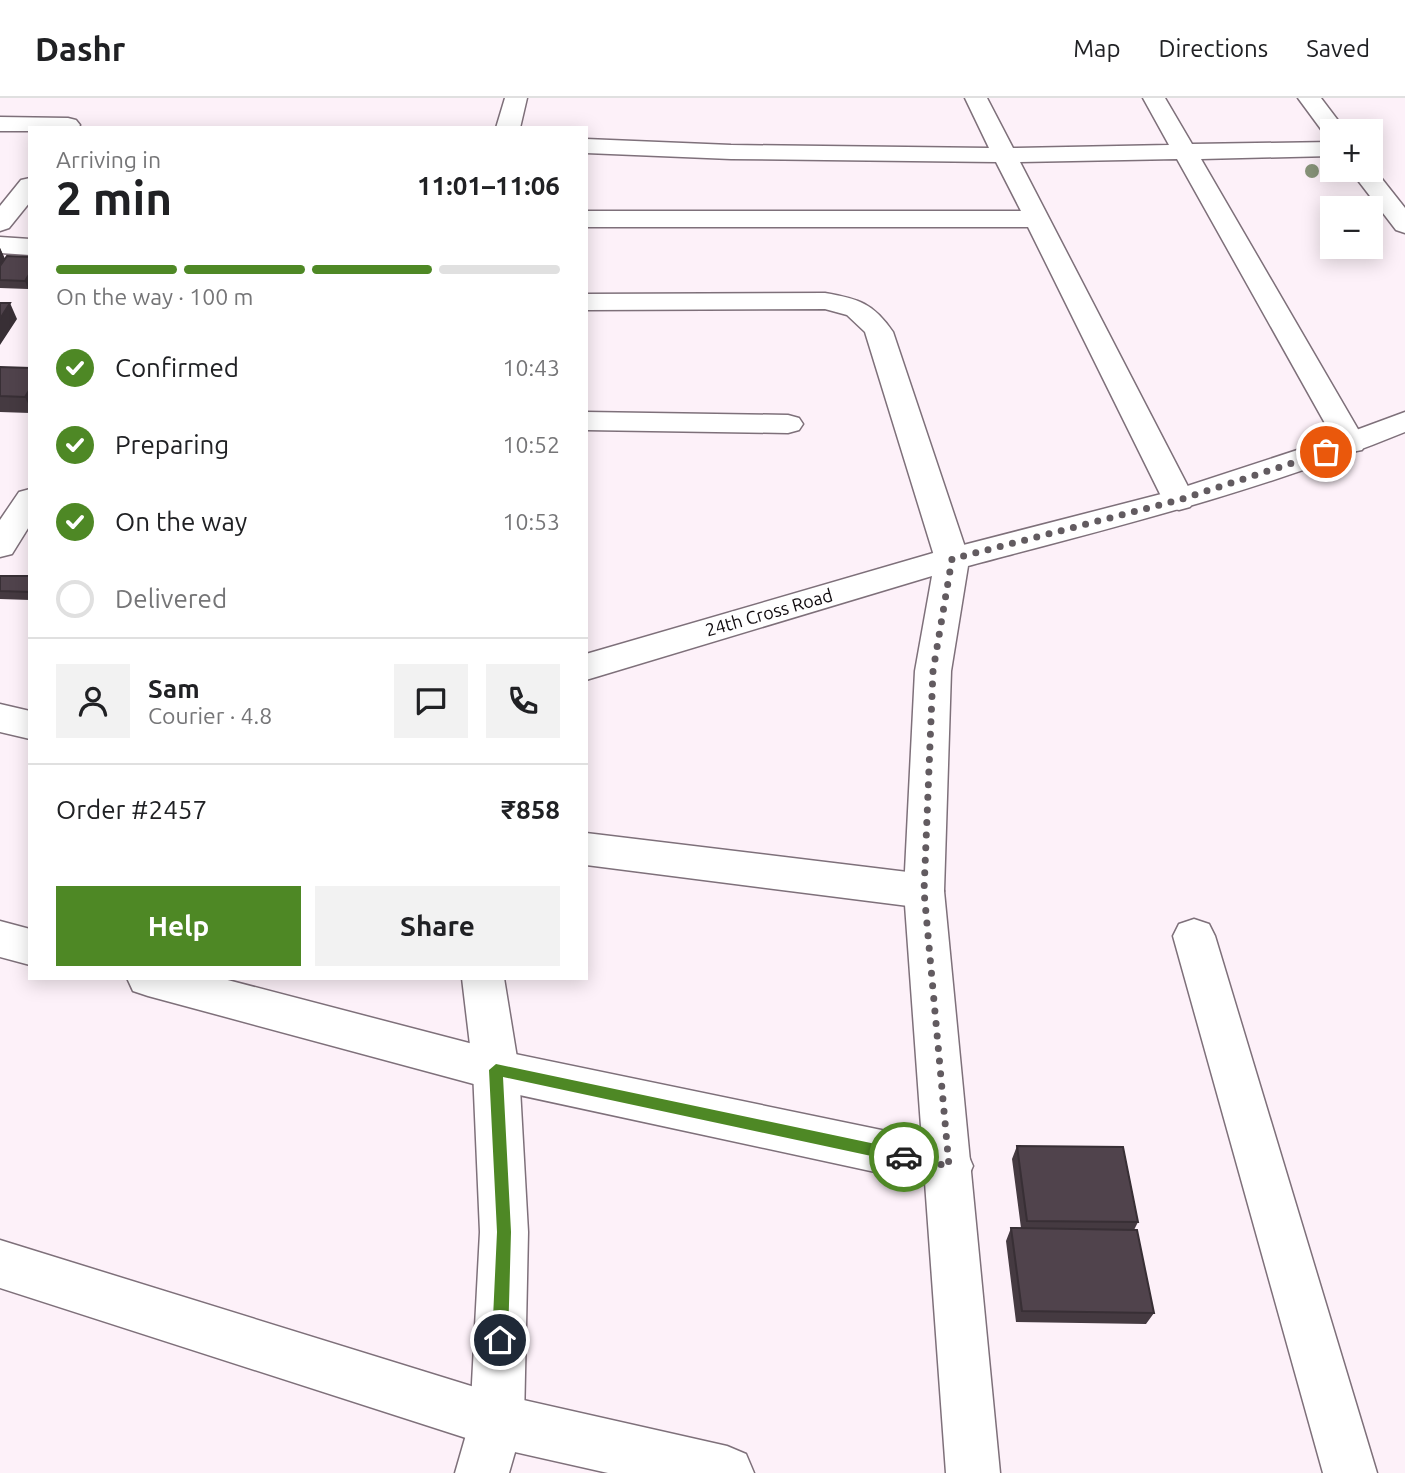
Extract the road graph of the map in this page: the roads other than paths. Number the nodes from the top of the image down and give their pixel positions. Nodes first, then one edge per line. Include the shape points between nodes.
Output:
1 (516, 98) edge
2 (976, 98) edge
3 (1154, 98) edge
4 (1310, 98) edge
5 (1325, 119) edge
6 (69, 120) edge
7 (0, 124) edge
8 (509, 126) edge
9 (588, 146) edge
10 (1320, 149) edge
11 (1184, 150) junction
12 (1004, 155) junction
13 (1371, 182) edge
14 (28, 186) edge
15 (0, 187) edge
16 (28, 187) edge
17 (588, 219) edge
18 (1037, 219) junction
19 (0, 223) edge
20 (1405, 225) edge
21 (0, 245) edge
22 (28, 247) edge
23 (588, 302) edge
24 (588, 421) edge
25 (1405, 421) edge
26 (788, 424) dead end
27 (1351, 443) junction
28 (1179, 500) junction
29 (28, 502) edge
30 (0, 546) edge
31 (952, 559) junction
32 (588, 666) edge
33 (0, 718) edge
34 (28, 725) edge
35 (588, 849) edge
36 (924, 891) junction
37 (1194, 936) dead end
38 (0, 939) edge
39 (28, 946) edge
40 (156, 980) edge
41 (483, 980) edge
42 (496, 1070) junction
43 (949, 1166) junction
44 (0, 1264) edge
45 (497, 1420) junction
46 (482, 1473) edge
47 (727, 1473) edge
48 (973, 1473) edge
49 (1350, 1473) edge

1 - 8 street
2 - 12 street
3 - 11 street
4 - 5 street
6 - 7 street
9 - 12 street
10 - 11 street
11 - 12 street
11 - 27 street
12 - 18 street
13 - 20 street
14 - 15 street
16 - 19 street
17 - 18 street
18 - 28 street
21 - 22 street
23 - 31 street via 825,301 853,306 870,317 879,332
24 - 26 street
25 - 27 street, 24th Cross Road
27 - 28 street, 24th Cross Road
28 - 31 street, 24th Cross Road
29 - 30 street
31 - 32 street, 24th Cross Road
31 - 36 street via 933,671
33 - 34 street
35 - 36 street
36 - 43 street
37 - 49 street
38 - 39 street
40 - 42 street
41 - 42 street
42 - 43 street
42 - 45 street via 504,1232
43 - 48 street
44 - 45 street
45 - 46 street
45 - 47 street

